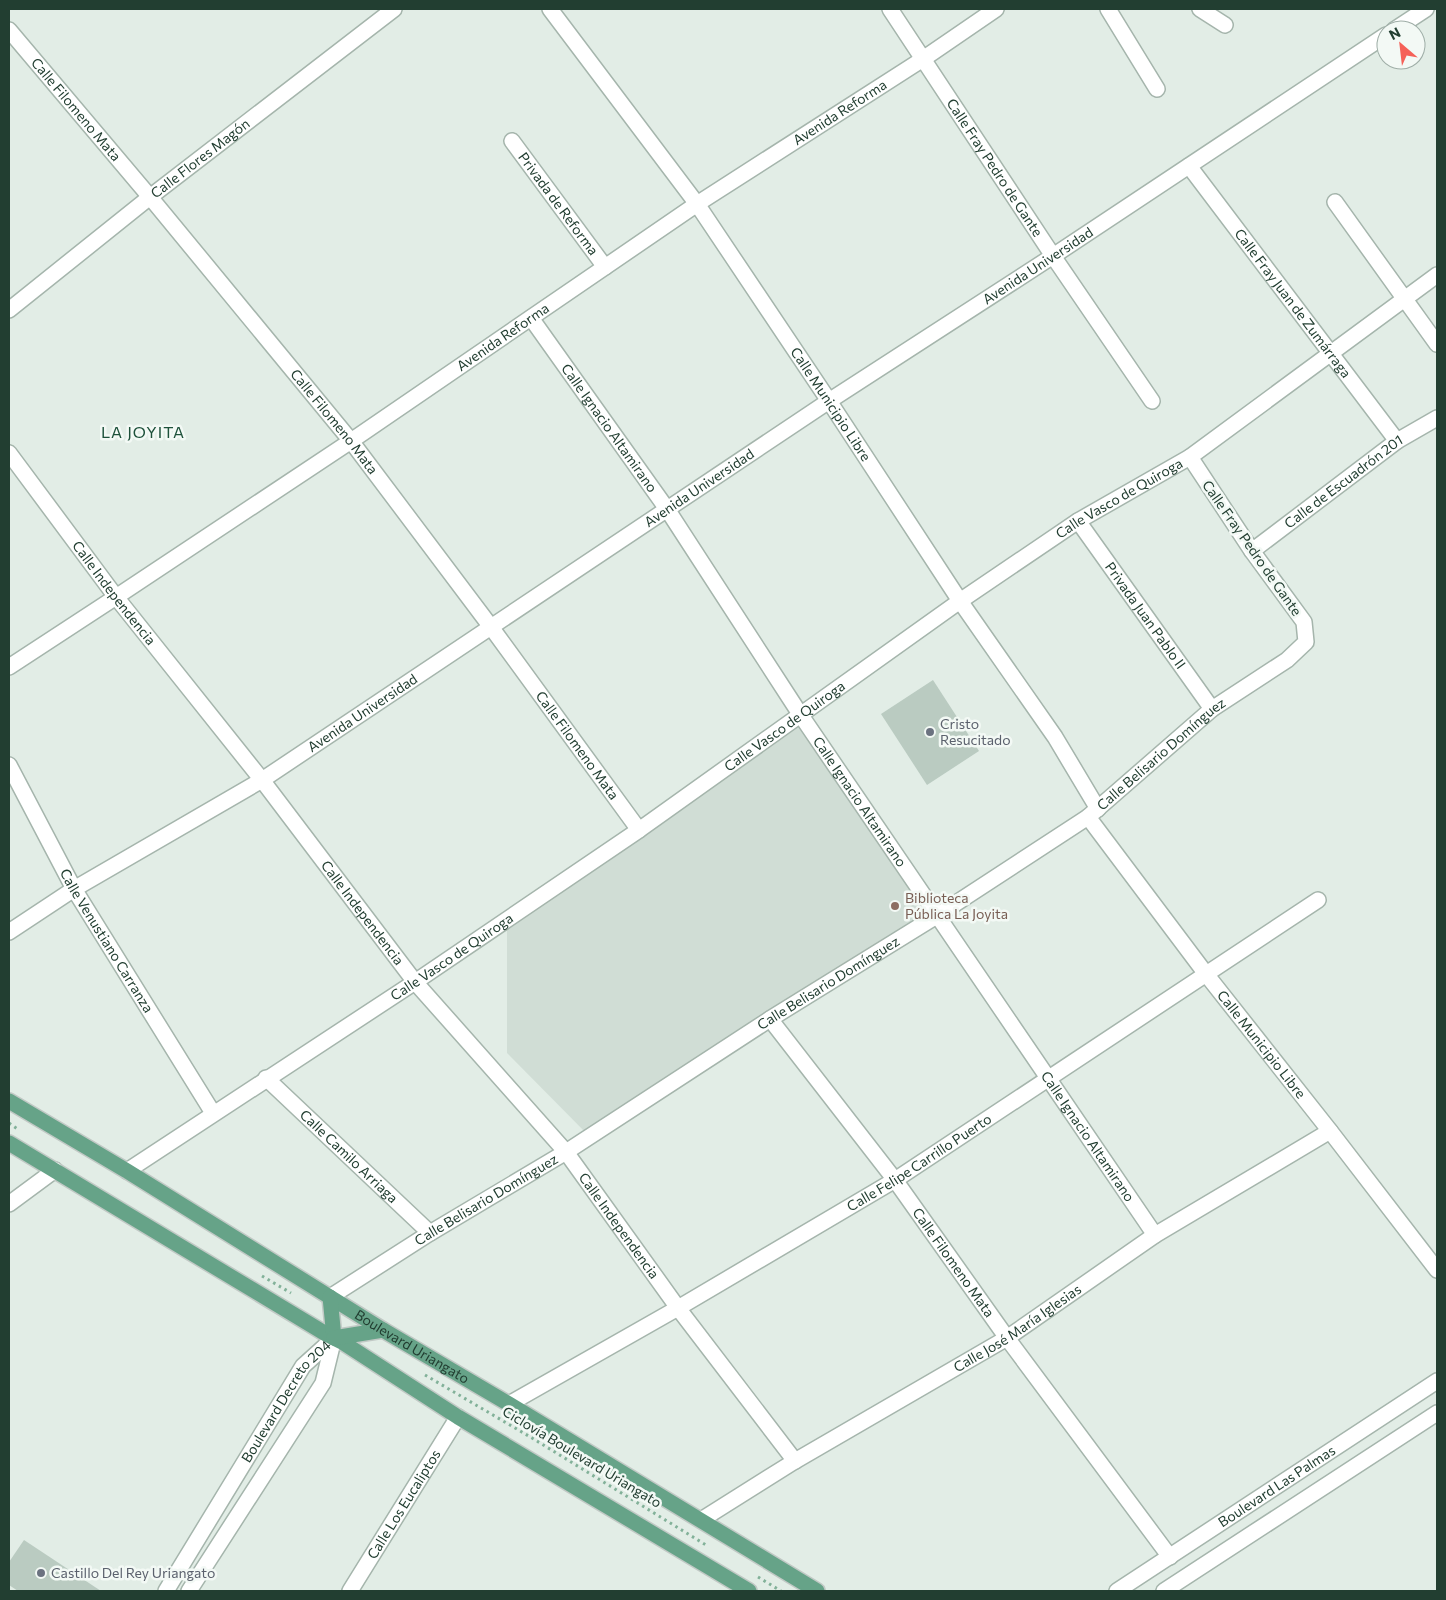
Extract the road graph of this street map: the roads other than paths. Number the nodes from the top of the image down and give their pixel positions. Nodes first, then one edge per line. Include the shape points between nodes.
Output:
1 (394, 9) edge
2 (550, 9) edge
3 (890, 9) edge
4 (996, 9) edge
5 (1108, 9) edge
6 (1200, 9) edge
7 (1426, 9) edge
8 (1409, 20) edge
9 (1225, 25) dead end
10 (9, 30) edge
11 (1376, 42) edge
12 (923, 59) junction
13 (1157, 89) dead end
14 (512, 141) dead end
15 (1189, 166) junction
16 (150, 197) junction
17 (1335, 202) dead end
18 (697, 204) junction
19 (1053, 256) junction
20 (605, 266) junction
21 (1437, 275) edge
22 (1405, 299) junction
23 (9, 310) edge
24 (531, 318) junction
25 (1437, 344) edge
26 (1332, 354) junction
27 (829, 401) junction
28 (1152, 401) dead end
29 (1437, 418) edge
30 (351, 441) junction
31 (1397, 441) junction
32 (9, 454) edge
33 (1190, 457) junction
34 (667, 509) junction
35 (1078, 521) junction
36 (1252, 550) junction
37 (116, 598) junction
38 (960, 601) junction
39 (491, 627) junction
40 (1306, 642) joint
41 (9, 667) edge
42 (1212, 709) junction
43 (800, 714) junction
44 (9, 765) edge
45 (262, 780) junction
46 (1093, 813) junction
47 (639, 830) junction
48 (74, 889) junction
49 (1318, 900) dead end
50 (938, 915) junction
51 (9, 932) edge
52 (1206, 974) junction
53 (415, 982) junction
54 (770, 1019) junction
55 (266, 1078) junction
56 (1047, 1079) junction
57 (9, 1102) edge
58 (212, 1113) junction
59 (1330, 1131) junction
60 (9, 1143) edge
61 (566, 1152) junction
62 (55, 1170) junction
63 (127, 1171) junction
64 (895, 1180) junction
65 (9, 1204) edge
66 (430, 1233) junction
67 (1155, 1235) junction
68 (1437, 1270) edge
69 (330, 1297) junction
70 (678, 1308) junction
71 (384, 1330) junction
72 (334, 1338) junction
73 (1007, 1338) junction
74 (1437, 1381) edge
75 (509, 1404) junction
76 (1437, 1413) edge
77 (458, 1417) junction
78 (795, 1461) junction
79 (701, 1520) junction
80 (1170, 1556) junction
81 (166, 1591) edge
82 (189, 1591) edge
83 (350, 1591) edge
84 (749, 1591) edge
85 (817, 1591) edge
86 (1116, 1591) edge
87 (1164, 1591) edge

1 - 16 street, Calle Flores Magón
2 - 18 street, Calle Municipio Libre
3 - 12 street, Calle Fray Pedro de Gante
4 - 12 street, Avenida Reforma
5 - 13 street
6 - 9 street
7 - 8 street
10 - 16 street, Calle Filomeno Mata
11 - 15 street, Avenida Universidad
12 - 18 street, Avenida Reforma
12 - 19 street, Calle Fray Pedro de Gante
14 - 20 street, Privada de Reforma
15 - 19 street, Avenida Universidad
15 - 26 street, Calle Fray Juan de Zumárraga
16 - 23 street, Calle Flores Magón
16 - 30 street, Calle Filomeno Mata
17 - 22 street
18 - 20 street, Avenida Reforma
18 - 27 street, Calle Municipio Libre
19 - 27 street, Avenida Universidad
19 - 28 street, Calle Fray Pedro de Gante
20 - 24 street, Avenida Reforma
21 - 22 street, Calle Vasco de Quiroga
22 - 25 street
22 - 26 street, Calle Vasco de Quiroga
24 - 30 street, Avenida Reforma
24 - 34 street, Calle Ignacio Altamirano
26 - 31 street, Calle Fray Juan de Zumárraga
26 - 33 street, Calle Vasco de Quiroga
27 - 34 street, Avenida Universidad
27 - 38 street, Calle Municipio Libre
29 - 31 street, Calle de Escuadrón 201
30 - 37 street, Avenida Reforma
30 - 39 street, Calle Filomeno Mata
31 - 36 street, Calle de Escuadrón 201
32 - 37 street, Calle Independencia
33 - 35 street, Calle Vasco de Quiroga
33 - 36 street, Calle Fray Pedro de Gante
34 - 39 street, Avenida Universidad
34 - 43 street, Calle Ignacio Altamirano
35 - 38 street, Calle Vasco de Quiroga
35 - 42 street, Privada Juan Pablo II
36 - 40 street, Calle Fray Pedro de Gante via 1304,622
37 - 41 street, Avenida Reforma
37 - 45 street, Calle Independencia
38 - 43 street, Calle Vasco de Quiroga
38 - 46 street, Calle Municipio Libre via 1054,738
39 - 45 street, Avenida Universidad
39 - 47 street, Calle Filomeno Mata
40 - 42 street, Calle Belisario Domínguez via 1287,660
42 - 46 street, Calle Belisario Domínguez
43 - 47 street, Calle Vasco de Quiroga
43 - 50 street, Calle Ignacio Altamirano
44 - 48 street, Calle Venustiano Carranza
45 - 48 street, Avenida Universidad
45 - 53 street, Calle Independencia
46 - 50 street, Calle Belisario Domínguez
46 - 52 street, Calle Municipio Libre
47 - 53 street, Calle Vasco de Quiroga
48 - 51 street, Avenida Universidad
48 - 58 street, Calle Venustiano Carranza
49 - 52 street, Calle Felipe Carrillo Puerto
50 - 54 street, Calle Belisario Domínguez
50 - 56 street, Calle Ignacio Altamirano
52 - 56 street, Calle Felipe Carrillo Puerto
52 - 59 street, Calle Municipio Libre
53 - 55 street, Calle Vasco de Quiroga
53 - 61 street, Calle Independencia
54 - 61 street, Calle Belisario Domínguez
54 - 64 street, Calle Filomeno Mata
55 - 58 street, Calle Vasco de Quiroga
55 - 66 street, Calle Camilo Arriaga
56 - 64 street, Calle Felipe Carrillo Puerto
56 - 67 street, Calle Ignacio Altamirano
57 - 63 main road, Boulevard Uriangato
58 - 63 street, Calle Vasco de Quiroga
59 - 67 street, Calle José María Iglesias
59 - 68 street, Calle Municipio Libre
60 - 62 main road
61 - 66 street, Calle Belisario Domínguez
61 - 70 street, Calle Independencia
62 - 65 street
62 - 72 main road
63 - 69 main road, Boulevard Uriangato
64 - 70 street, Calle Felipe Carrillo Puerto
64 - 73 street, Calle Filomeno Mata
66 - 69 street, Calle Belisario Domínguez
67 - 73 street, Calle José María Iglesias
69 - 71 main road, Boulevard Uriangato
69 - 72 main road
70 - 75 street, Calle Felipe Carrillo Puerto
70 - 78 street, Calle Independencia
71 - 72 main road
71 - 75 main road, Boulevard Uriangato
72 - 77 main road
72 - 81 street, Boulevard Decreto 204 via 302,1366
72 - 82 street, Boulevard Decreto 204 via 323,1382
73 - 78 street, Calle José María Iglesias
73 - 80 street, Calle Filomeno Mata
74 - 80 street, Boulevard Las Palmas
75 - 79 main road, Boulevard Uriangato
76 - 87 street, Boulevard Las Palmas
77 - 83 street, Calle Los Eucaliptos
77 - 84 main road
78 - 79 street, Calle José María Iglesias
79 - 85 main road, Boulevard Uriangato
80 - 86 street, Boulevard Las Palmas

